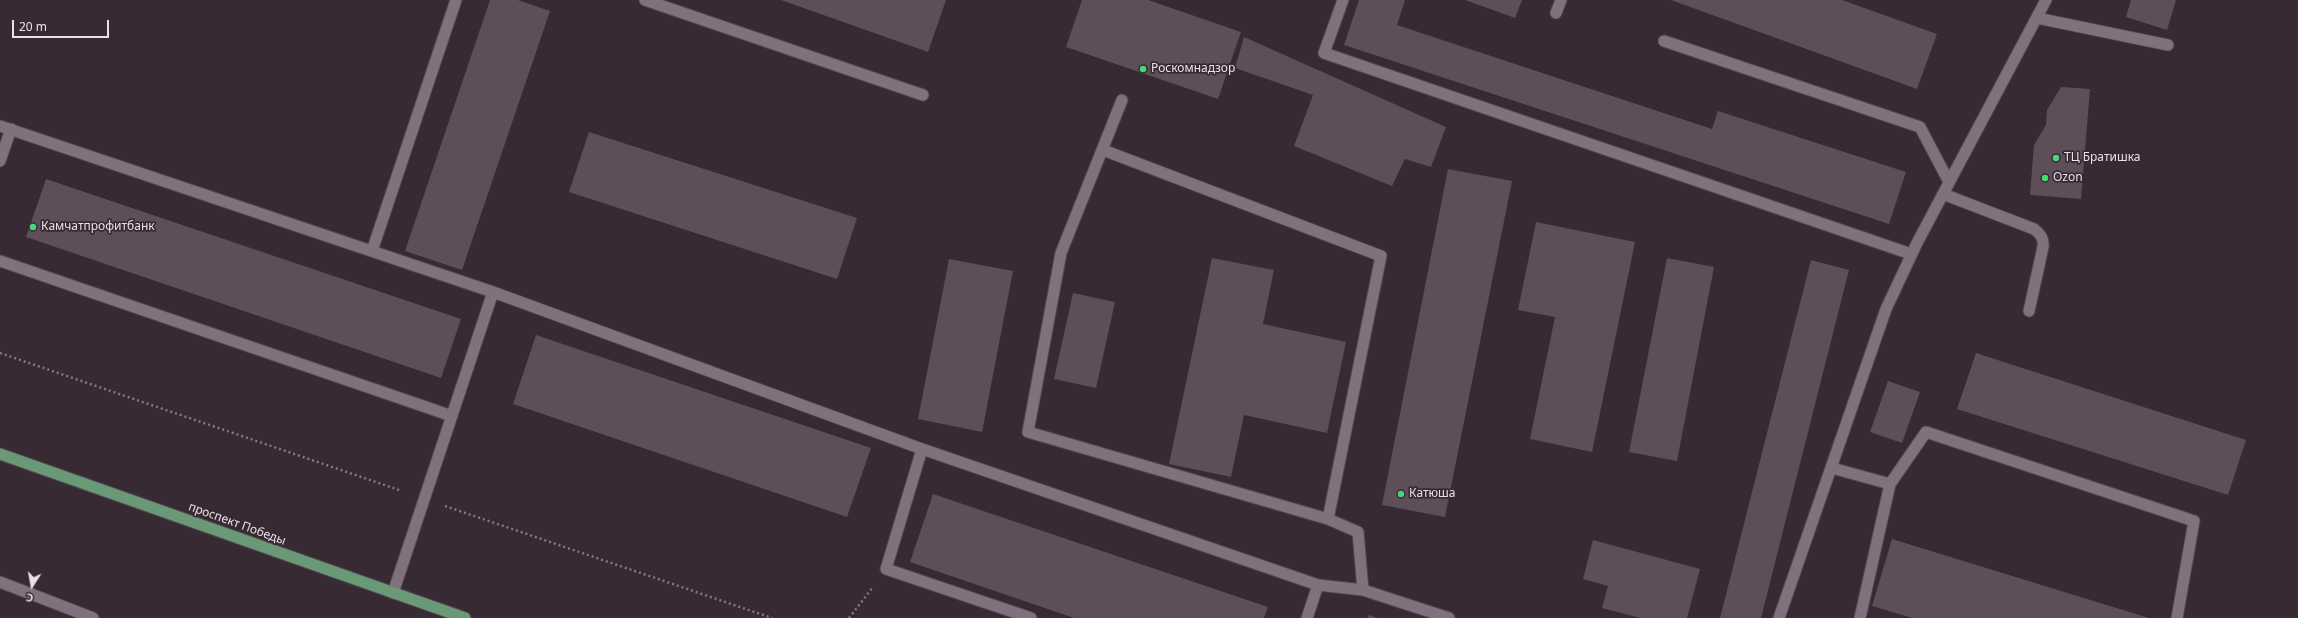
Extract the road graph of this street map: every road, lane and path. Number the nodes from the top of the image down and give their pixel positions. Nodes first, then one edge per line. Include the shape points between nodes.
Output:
1 (456, 0) edge
2 (645, 0) edge
3 (1343, 0) edge
4 (1561, 0) edge
5 (2046, 0) edge
6 (1556, 13) dead end
7 (2037, 18) junction
8 (1664, 41) dead end
9 (2168, 45) dead end
10 (923, 95) dead end
11 (1122, 100) dead end
12 (0, 126) edge
13 (11, 129) junction
14 (1103, 150) junction
15 (0, 161) edge
16 (1949, 182) junction
17 (1943, 194) junction
18 (372, 251) junction
19 (1912, 254) junction
20 (0, 261) edge
21 (493, 292) junction
22 (2029, 311) dead end
23 (0, 353) edge
24 (452, 416) junction
25 (922, 449) junction
26 (0, 454) edge
27 (1832, 468) junction
28 (1890, 484) junction
29 (425, 499) junction
30 (1328, 519) junction
31 (886, 569) junction
32 (0, 582) edge
33 (1318, 585) junction
34 (1363, 590) junction
35 (393, 593) junction
36 (93, 618) edge
37 (465, 618) edge
38 (772, 618) edge
39 (849, 618) edge
40 (1031, 618) edge
41 (1306, 618) edge
42 (1449, 618) edge
43 (1779, 618) edge
44 (1860, 618) edge
45 (2177, 618) edge

1 - 18 street
2 - 10 street
3 - 19 street via 1324,53
4 - 6 street
5 - 7 street
7 - 9 street
7 - 16 street
8 - 16 street via 1920,127
11 - 14 street
12 - 13 street
13 - 15 street
13 - 18 street
14 - 30 street via 1381,256
14 - 30 street via 1061,253 1028,432
16 - 17 street
17 - 19 street
17 - 22 street via 2040,233 2043,247
18 - 21 street
19 - 27 street via 1880,323
20 - 24 street
21 - 24 street
21 - 25 street
23 - 29 path
24 - 29 street
25 - 31 street
25 - 33 street
26 - 35 main road, проспект Победы
27 - 28 street
27 - 43 street
28 - 44 street
28 - 45 street via 1926,432 2194,521
29 - 35 street
29 - 38 path
30 - 34 street via 1358,532
31 - 39 path
31 - 40 street
32 - 36 street
33 - 34 street
33 - 41 street
34 - 42 street
35 - 37 main road, проспект Победы

